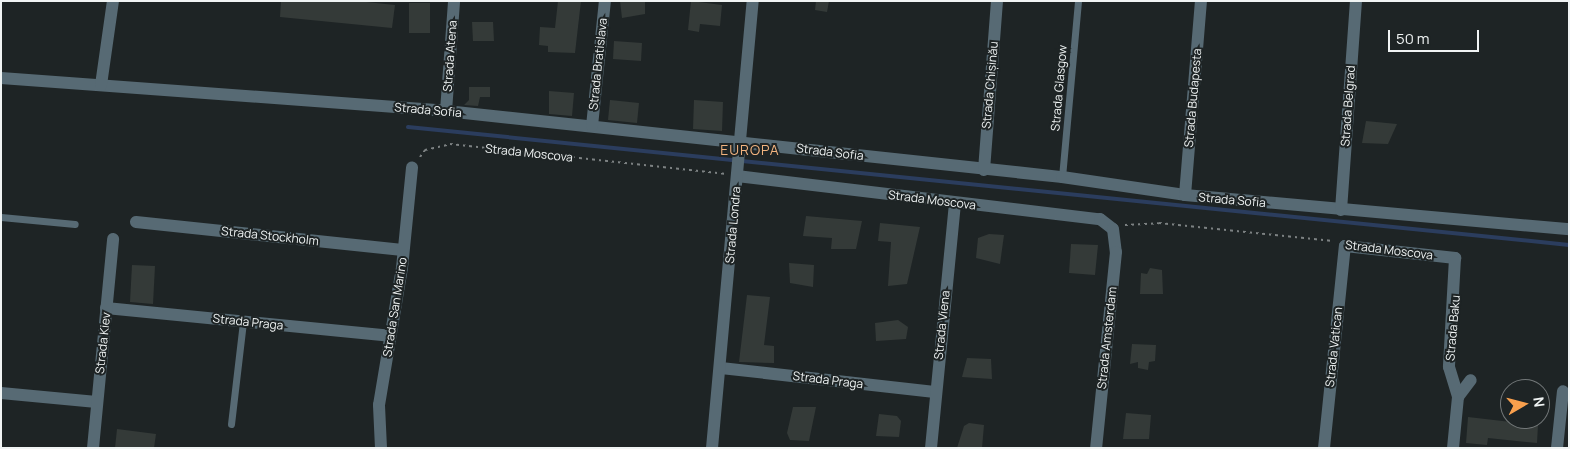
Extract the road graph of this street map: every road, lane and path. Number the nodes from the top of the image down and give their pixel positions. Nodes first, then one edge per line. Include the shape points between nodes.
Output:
1 (112, 1) edge
2 (454, 1) edge
3 (605, 1) edge
4 (753, 1) edge
5 (997, 1) edge
6 (1078, 1) edge
7 (1201, 1) edge
8 (1356, 1) edge
9 (1, 78) edge
10 (101, 85) junction
11 (446, 111) junction
12 (592, 126) junction
13 (738, 146) junction
14 (412, 167) joint
15 (737, 170) junction
16 (984, 170) junction
17 (1062, 177) junction
18 (1185, 195) junction
19 (956, 203) junction
20 (1341, 210) junction
21 (1, 216) edge
22 (136, 222) dead end
23 (74, 224) dead end
24 (1113, 229) junction
25 (1569, 229) edge
26 (113, 239) dead end
27 (1344, 246) junction
28 (403, 250) junction
29 (1455, 258) joint
30 (106, 308) junction
31 (242, 322) junction
32 (390, 336) junction
33 (721, 368) junction
34 (1471, 380) dead end
35 (935, 392) junction
36 (1563, 392) dead end
37 (1, 393) edge
38 (1458, 397) junction
39 (97, 402) junction
40 (231, 424) dead end
41 (93, 448) edge
42 (381, 448) edge
43 (712, 448) edge
44 (931, 448) edge
45 (1096, 448) edge
46 (1324, 448) edge
47 (1453, 448) edge
48 (1557, 448) edge

1 - 10 street
2 - 11 street, Strada Atena
3 - 12 street, Strada Bratislava
4 - 13 street, Strada Londra
5 - 16 street, Strada Chișinău
6 - 17 lane, Strada Glasgow
7 - 18 street, Strada Budapesta
8 - 20 street, Strada Belgrad
9 - 10 street, Strada Sofia
10 - 11 street, Strada Sofia
11 - 12 street, Strada Sofia
12 - 13 street, Strada Sofia
13 - 15 street, Strada Londra
13 - 16 street, Strada Sofia
14 - 15 path, Strada Moscova via 425,150 450,144
14 - 28 street, Strada San Marino
15 - 19 street, Strada Moscova
15 - 33 street, Strada Londra
16 - 17 street, Strada Sofia
17 - 18 street, Strada Sofia
18 - 20 street, Strada Sofia
19 - 24 street, Strada Moscova via 1100,219
19 - 35 street, Strada Viena
20 - 25 street, Strada Sofia
21 - 23 lane
22 - 28 street, Strada Stockholm
24 - 27 path, Strada Moscova via 1137,222 1159,223 1325,237
24 - 45 street, Strada Amsterdam via 1116,252
26 - 30 street, Strada Kiev
27 - 29 street, Strada Moscova
27 - 46 street, Strada Vatican
28 - 32 street, Strada San Marino
29 - 38 street, Strada Baku via 1449,367
30 - 31 street, Strada Praga
30 - 39 street, Strada Kiev
31 - 32 street, Strada Praga
31 - 40 lane
32 - 42 street, Strada San Marino via 379,405
33 - 35 street, Strada Praga
33 - 43 street, Strada Londra
34 - 38 street
35 - 44 street, Strada Viena
36 - 48 street
37 - 39 street
38 - 47 street, Strada Baku
39 - 41 street, Strada Kiev

